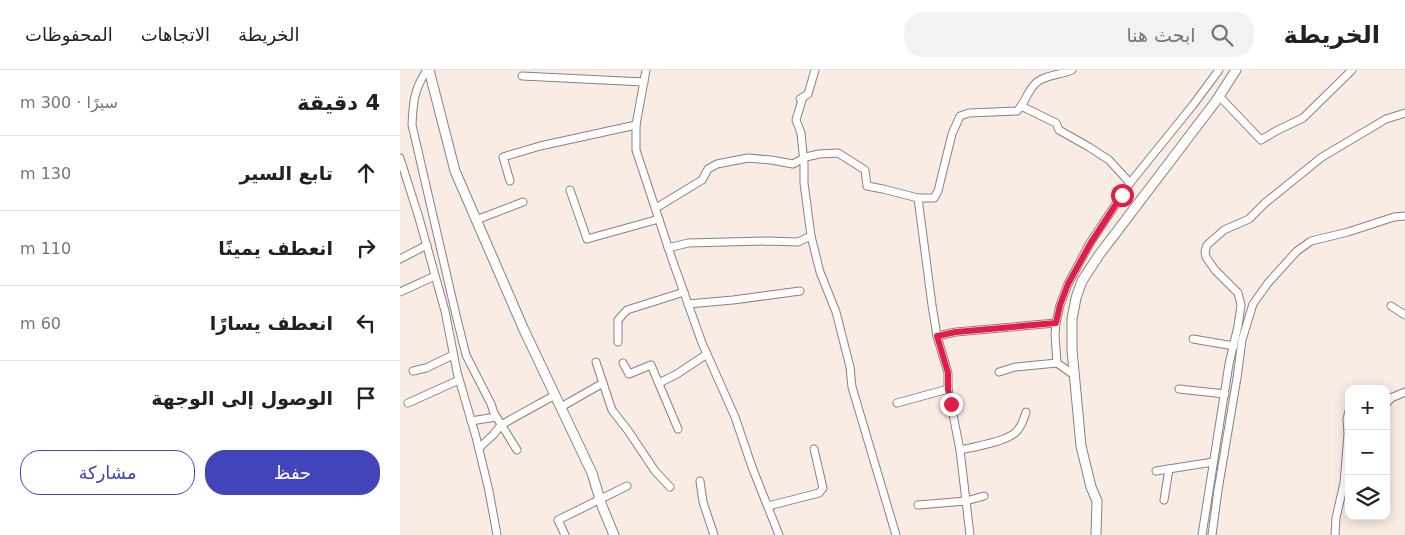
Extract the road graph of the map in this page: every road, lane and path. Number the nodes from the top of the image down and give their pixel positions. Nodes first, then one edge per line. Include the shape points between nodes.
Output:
1 (428, 70) edge
2 (646, 70) edge
3 (815, 70) edge
4 (1219, 70) edge
5 (1236, 70) edge
6 (1352, 70) edge
7 (1068, 71) edge
8 (522, 76) dead end
9 (644, 82) junction
10 (1219, 96) junction
11 (1021, 106) junction
12 (1405, 113) edge
13 (636, 125) junction
14 (400, 158) edge
15 (802, 159) junction
16 (510, 181) dead end
17 (1130, 183) junction
18 (570, 190) dead end
19 (918, 198) junction
20 (523, 202) dead end
21 (656, 208) junction
22 (1405, 216) edge
23 (659, 218) junction
24 (476, 220) junction
25 (811, 236) junction
26 (427, 245) junction
27 (668, 248) junction
28 (400, 259) edge
29 (435, 276) junction
30 (400, 292) edge
31 (684, 292) junction
32 (800, 292) dead end
33 (688, 304) junction
34 (1391, 306) dead end
35 (1405, 315) edge
36 (1056, 323) junction
37 (937, 336) junction
38 (1193, 339) dead end
39 (618, 342) dead end
40 (1234, 346) junction
41 (453, 354) junction
42 (707, 354) junction
43 (596, 362) dead end
44 (623, 363) dead end
45 (1057, 363) junction
46 (413, 370) dead end
47 (999, 372) dead end
48 (1074, 375) junction
49 (459, 380) junction
50 (659, 382) junction
51 (603, 383) junction
52 (948, 389) junction
53 (1179, 389) dead end
54 (1405, 392) edge
55 (1225, 394) junction
56 (555, 395) junction
57 (1390, 399) edge
58 (408, 403) dead end
59 (897, 404) dead end
60 (561, 407) junction
61 (1026, 412) dead end
62 (496, 417) junction
63 (471, 420) junction
64 (501, 425) junction
65 (678, 429) dead end
66 (1348, 430) edge
67 (479, 448) junction
68 (814, 449) dead end
69 (517, 450) dead end
70 (960, 450) junction
71 (1213, 462) junction
72 (1169, 469) junction
73 (1156, 471) dead end
74 (700, 481) dead end
75 (627, 486) dead end
76 (670, 487) dead end
77 (984, 496) dead end
78 (600, 499) junction
79 (1164, 500) dead end
80 (966, 501) junction
81 (918, 504) dead end
82 (768, 506) junction
83 (497, 535) edge
84 (564, 535) edge
85 (614, 535) edge
86 (714, 535) edge
87 (779, 535) edge
88 (896, 535) edge
89 (970, 535) edge
90 (1096, 535) edge
91 (1202, 535) edge
92 (1212, 535) edge
93 (1335, 535) edge

1 - 24 street via 455,170
1 - 62 street via 418,82 412,125 466,355
2 - 9 street
3 - 15 street via 808,94 800,99 796,120 801,133
4 - 17 street
5 - 10 street
6 - 10 street via 1303,118 1261,140
7 - 11 street via 1035,84
8 - 9 street
9 - 13 street
10 - 48 street via 1082,281 1072,319
11 - 17 street via 1056,123 1060,130 1109,160
11 - 19 street via 1017,111 960,116 952,134 938,191 934,198
12 - 40 street via 1386,120 1322,157 1249,219 1224,230 1207,245 1206,257 1214,270 1238,293 1242,306
13 - 16 street via 503,157
13 - 21 street via 636,150
14 - 26 street
15 - 19 street via 838,152 865,170 867,186
15 - 21 street via 793,164 748,158 718,164 708,169 702,180
15 - 25 street
17 - 36 street via 1068,284
18 - 23 street via 587,239
19 - 37 street
20 - 24 street
21 - 23 street
22 - 92 street via 1311,241 1268,283 1253,304 1242,340
23 - 27 street
24 - 56 street
25 - 27 street via 798,242 688,244
25 - 88 street via 820,272 836,312 852,387
26 - 28 street
26 - 29 street
27 - 31 street
29 - 30 street
29 - 41 street
31 - 33 street
31 - 39 street via 627,310 618,320
32 - 33 street
33 - 42 street
34 - 35 street
36 - 37 street
36 - 45 street
37 - 52 street via 948,373
38 - 40 street
40 - 55 street
41 - 46 street via 426,368
41 - 49 street
42 - 50 street
42 - 82 street via 735,417
43 - 51 street
44 - 50 street via 629,374 651,365
45 - 47 street
45 - 48 street
48 - 90 street via 1081,446 1097,501
49 - 58 street
49 - 63 street
50 - 65 street
51 - 60 street
51 - 76 street via 612,410
52 - 59 street
52 - 70 street
53 - 55 street
54 - 57 street
55 - 71 street
56 - 60 street
56 - 64 street
60 - 78 street via 592,473
61 - 70 street via 1016,433
62 - 63 street
62 - 64 street
63 - 67 street
64 - 67 street
64 - 69 street
66 - 93 street via 1344,483
67 - 83 street
68 - 82 street via 823,488 819,493
70 - 80 street
71 - 72 street
71 - 91 street
72 - 73 street
72 - 79 street
74 - 86 street
75 - 78 street
77 - 80 street
78 - 84 street via 558,520
78 - 85 street
80 - 81 street
80 - 89 street
82 - 87 street

